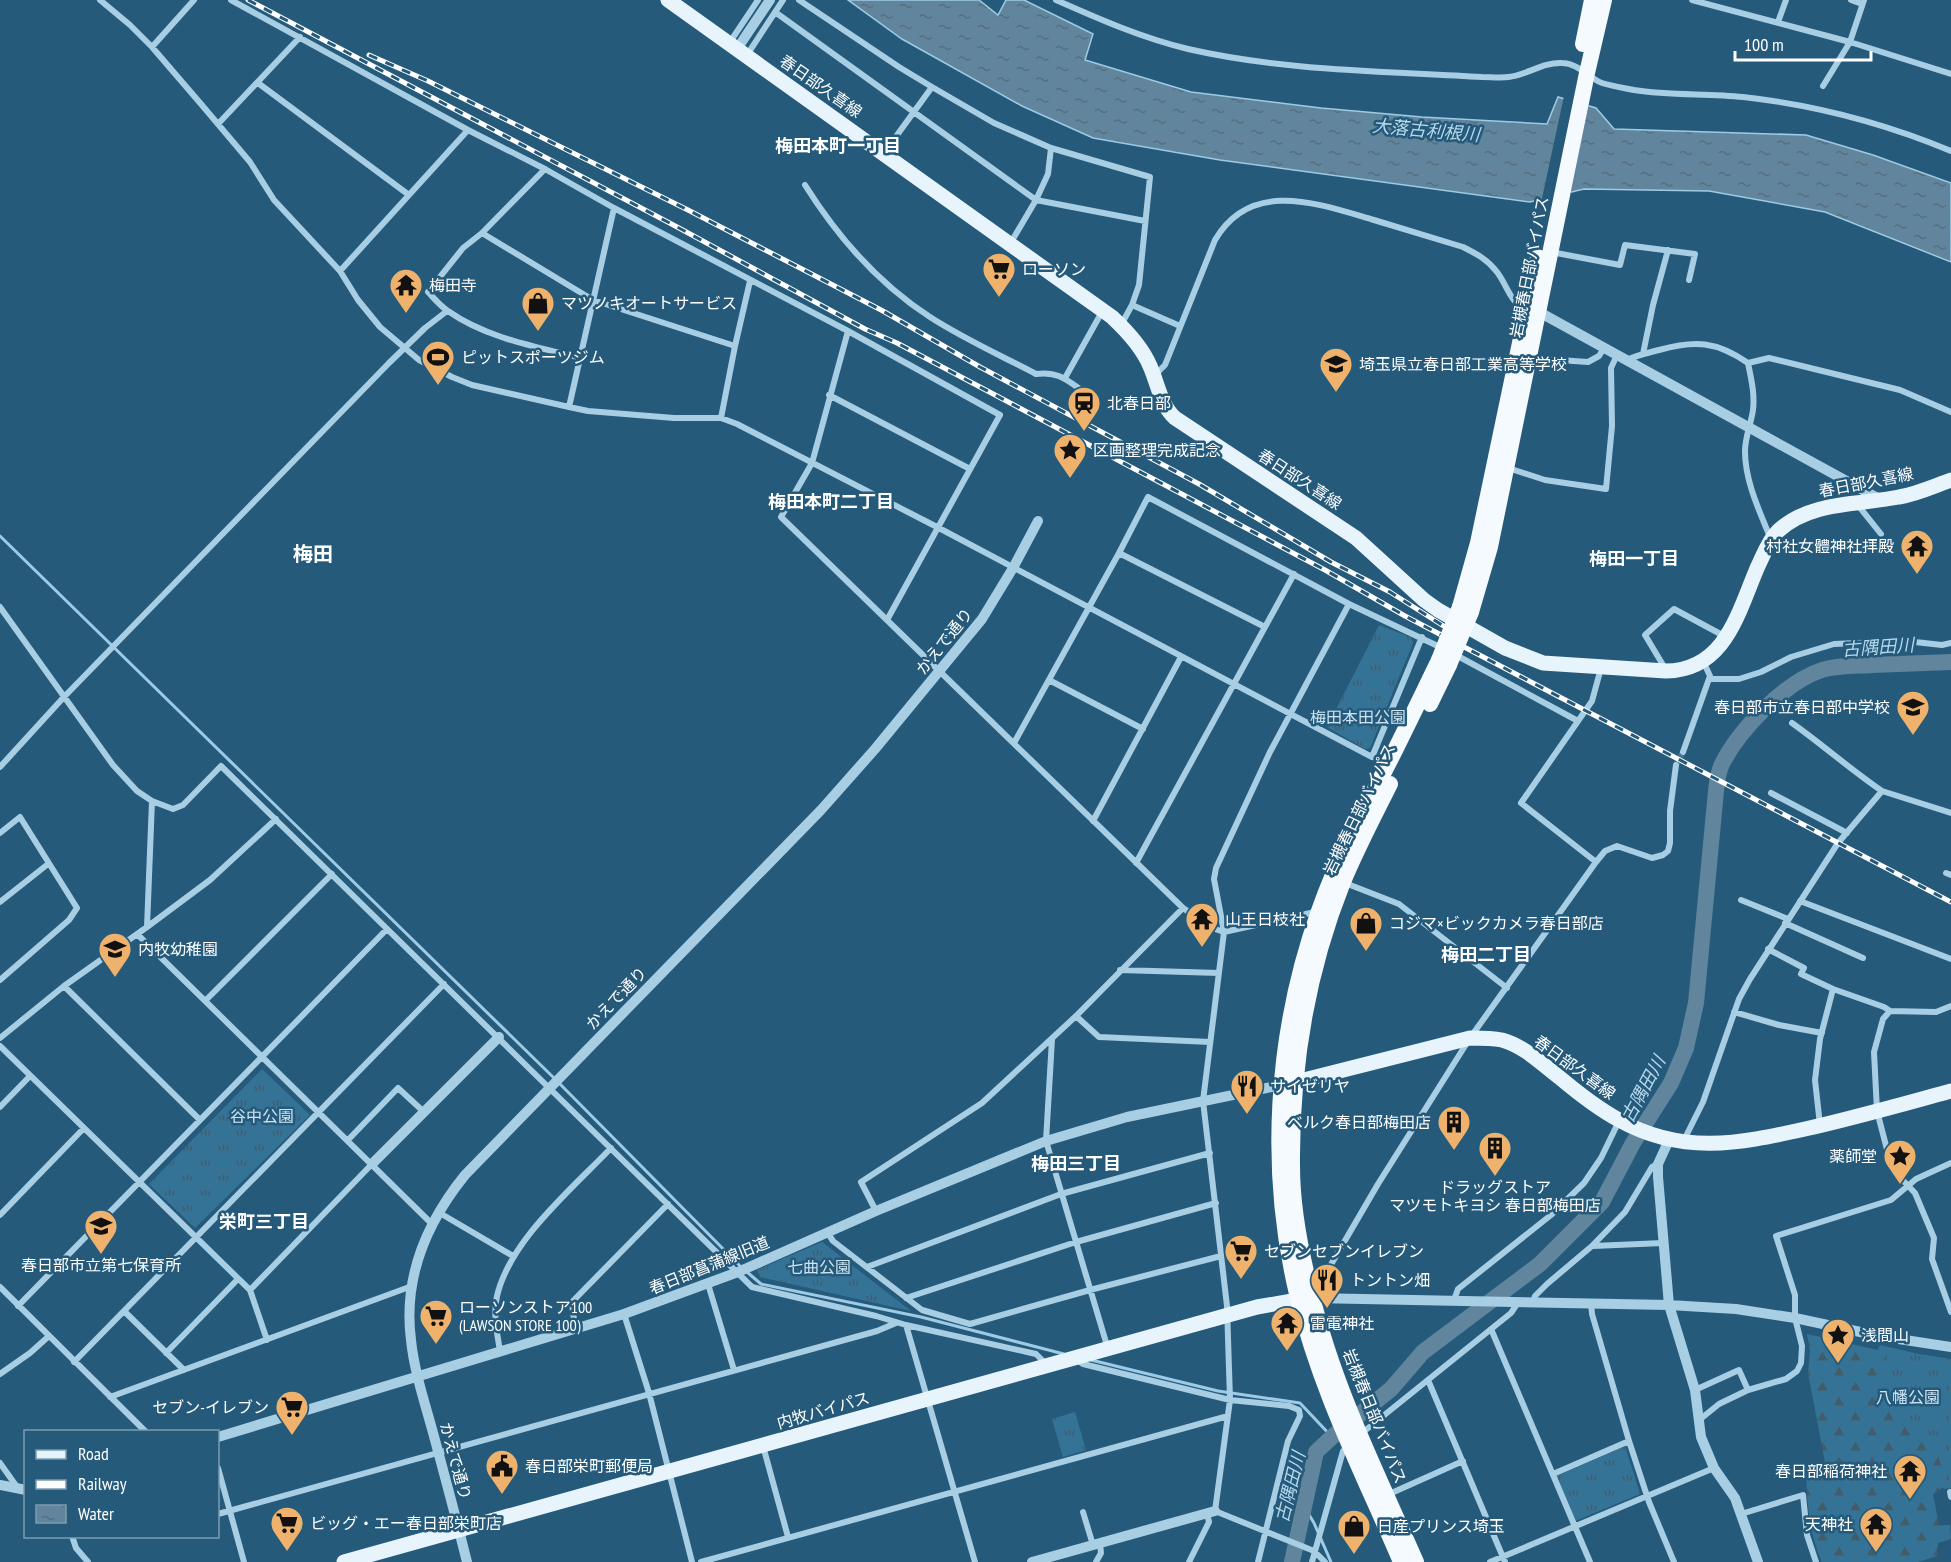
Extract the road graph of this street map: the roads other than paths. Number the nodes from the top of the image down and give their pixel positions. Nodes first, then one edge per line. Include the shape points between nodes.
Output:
1 (100, 0) edge
2 (194, 0) edge
3 (231, 0) edge
4 (668, 0) edge
5 (757, 0) edge
6 (770, 0) edge
7 (783, 0) edge
8 (800, 0) edge
9 (1056, 0) edge
10 (1592, 0) edge
11 (1604, 0) edge
12 (1692, 0) edge
13 (1786, 0) edge
14 (1851, 0) edge
15 (1863, 2) edge
16 (775, 12) junction
17 (1778, 22) junction
18 (300, 37) junction
19 (1850, 42) junction
20 (152, 47) junction
21 (738, 49) junction
22 (1582, 70) junction
23 (1951, 74) edge
24 (258, 83) junction
25 (1823, 86) dead end
26 (932, 87) junction
27 (914, 112) junction
28 (218, 124) junction
29 (468, 130) junction
30 (1051, 148) junction
31 (1951, 151) edge
32 (884, 153) junction
33 (545, 169) junction
34 (805, 185) dead end
35 (409, 195) junction
36 (1036, 200) junction
37 (1555, 207) junction
38 (614, 208) junction
39 (1145, 221) junction
40 (482, 233) junction
41 (1010, 244) junction
42 (1668, 250) junction
43 (1550, 252) junction
44 (340, 271) junction
45 (1689, 280) dead end
46 (750, 281) junction
47 (593, 300) junction
48 (1132, 305) junction
49 (1103, 310) junction
50 (447, 311) junction
51 (1533, 311) junction
52 (1121, 325) junction
53 (1180, 326) junction
54 (848, 331) junction
55 (735, 346) junction
56 (1604, 348) junction
57 (404, 349) junction
58 (1643, 354) junction
59 (1529, 357) junction
60 (581, 358) junction
61 (1622, 358) junction
62 (1748, 363) junction
63 (1154, 375) junction
64 (1065, 378) junction
65 (1084, 392) dead end
66 (829, 395) junction
67 (569, 407) junction
68 (1951, 412) edge
69 (721, 418) junction
70 (1748, 428) junction
71 (812, 463) junction
72 (1507, 467) junction
73 (970, 469) junction
74 (1951, 480) edge
75 (1882, 500) junction
76 (1857, 503) junction
77 (1038, 521) dead end
78 (937, 527) junction
79 (1881, 534) dead end
80 (1771, 539) junction
81 (1119, 553) junction
82 (1013, 568) junction
83 (1294, 574) junction
84 (1349, 604) junction
85 (0, 607) edge
86 (1088, 608) junction
87 (1465, 609) junction
88 (887, 620) junction
89 (1263, 626) junction
90 (1422, 637) junction
91 (1727, 637) junction
92 (1951, 643) edge
93 (1181, 657) junction
94 (1703, 661) junction
95 (1444, 662) junction
96 (1601, 669) junction
97 (940, 670) junction
98 (1666, 671) junction
99 (1709, 679) junction
100 (1049, 680) junction
101 (1232, 684) junction
102 (63, 698) junction
103 (1289, 714) junction
104 (1578, 721) junction
105 (1792, 723) dead end
106 (1143, 729) junction
107 (1014, 743) junction
108 (1683, 752) tunnel mouth
109 (1676, 765) tunnel mouth
110 (0, 767) edge
111 (1882, 791) junction
112 (1772, 793) dead end
113 (152, 801) junction
114 (1951, 813) edge
115 (276, 819) junction
116 (1093, 820) junction
117 (0, 833) edge
118 (1846, 833) junction
119 (1596, 862) junction
120 (1136, 863) junction
121 (48, 864) junction
122 (332, 874) junction
123 (1343, 882) junction
124 (1741, 900) dead end
125 (1800, 901) junction
126 (0, 902) edge
127 (1183, 908) junction
128 (1319, 911) junction
129 (1787, 921) junction
130 (147, 927) junction
131 (387, 929) junction
132 (1224, 932) junction
133 (137, 934) junction
134 (1768, 949) junction
135 (1863, 958) dead end
136 (1951, 959) edge
137 (1120, 970) junction
138 (1219, 973) junction
139 (0, 980) edge
140 (444, 984) junction
141 (64, 986) junction
142 (1507, 988) junction
143 (1833, 989) junction
144 (205, 1001) junction
145 (1951, 1006) edge
146 (1890, 1011) junction
147 (1734, 1012) junction
148 (1076, 1016) junction
149 (1822, 1034) junction
150 (499, 1037) junction
151 (0, 1038) edge
152 (1052, 1038) junction
153 (1470, 1038) junction
154 (1210, 1042) junction
155 (0, 1046) edge
156 (262, 1057) junction
157 (30, 1076) junction
158 (1288, 1084) junction
159 (550, 1088) junction
160 (1951, 1090) edge
161 (1203, 1101) junction
162 (0, 1107) edge
163 (1877, 1111) junction
164 (320, 1112) junction
165 (424, 1112) junction
166 (200, 1120) junction
167 (1619, 1120) junction
168 (1820, 1126) junction
169 (84, 1128) junction
170 (1672, 1139) junction
171 (348, 1140) junction
172 (1046, 1141) junction
173 (611, 1148) junction
174 (1210, 1153) junction
175 (1951, 1163) edge
176 (372, 1164) junction
177 (1658, 1164) junction
178 (140, 1182) junction
179 (1908, 1184) junction
180 (1061, 1194) junction
181 (1216, 1203) junction
182 (668, 1204) junction
183 (876, 1211) junction
184 (437, 1212) junction
185 (0, 1215) edge
186 (431, 1223) junction
187 (827, 1232) junction
188 (196, 1237) junction
189 (1076, 1242) junction
190 (1663, 1244) junction
191 (1592, 1246) junction
192 (513, 1256) junction
193 (1221, 1256) junction
194 (867, 1268) junction
195 (738, 1272) junction
196 (238, 1279) junction
197 (708, 1284) junction
198 (412, 1286) junction
199 (0, 1287) edge
200 (250, 1290) junction
201 (1090, 1290) junction
202 (906, 1298) junction
203 (1305, 1298) junction
204 (1459, 1300) junction
205 (1516, 1301) junction
206 (1533, 1302) junction
207 (1591, 1303) junction
208 (18, 1305) junction
209 (1669, 1305) junction
210 (124, 1311) junction
211 (1951, 1312) edge
212 (624, 1314) junction
213 (1228, 1316) junction
214 (1796, 1318) junction
215 (896, 1323) junction
216 (906, 1325) junction
217 (1491, 1329) junction
218 (576, 1330) junction
219 (49, 1336) junction
220 (267, 1340) junction
221 (1951, 1347) edge
222 (1108, 1349) junction
223 (500, 1351) junction
224 (166, 1353) junction
225 (1074, 1358) junction
226 (75, 1362) junction
227 (1047, 1366) junction
228 (184, 1370) junction
229 (734, 1370) junction
230 (0, 1374) edge
231 (418, 1376) junction
232 (1428, 1380) junction
233 (1695, 1390) junction
234 (1748, 1390) junction
235 (649, 1393) junction
236 (110, 1397) junction
237 (927, 1400) junction
238 (1230, 1400) junction
239 (1228, 1416) junction
240 (1698, 1420) junction
241 (145, 1430) edge
242 (219, 1437) edge
243 (1354, 1437) junction
244 (1629, 1441) junction
245 (763, 1446) junction
246 (438, 1452) junction
247 (1463, 1461) junction
248 (0, 1463) edge
249 (1714, 1468) junction
250 (219, 1472) edge
251 (669, 1472) junction
252 (1553, 1474) junction
253 (0, 1485) edge
254 (22, 1490) edge
255 (955, 1492) junction
256 (1950, 1492) edge
257 (1387, 1495) junction
258 (1647, 1495) junction
259 (1951, 1497) edge
260 (230, 1510) junction
261 (1083, 1512) dead end
262 (1211, 1512) junction
263 (219, 1514) edge
264 (1741, 1514) junction
265 (1575, 1526) junction
266 (459, 1530) junction
267 (1267, 1530) junction
268 (788, 1537) junction
269 (73, 1538) edge
270 (1097, 1544) junction
271 (1313, 1550) junction
272 (1504, 1559) edge
273 (88, 1562) edge
274 (244, 1562) edge
275 (344, 1562) edge
276 (468, 1562) edge
277 (692, 1562) edge
278 (700, 1562) edge
279 (975, 1562) edge
280 (1032, 1562) edge
281 (1096, 1562) edge
282 (1189, 1562) edge
283 (1258, 1562) edge
284 (1312, 1562) edge
285 (1324, 1562) edge
286 (1401, 1562) edge
287 (1416, 1562) edge
288 (1490, 1562) edge
289 (1590, 1562) edge
290 (1674, 1562) edge
291 (1758, 1562) edge
292 (1816, 1562) edge

1 - 20 street
2 - 20 street
3 - 18 street
4 - 21 main road, 春日部久喜線
5 - 21 street
6 - 21 street
7 - 16 street
8 - 26 street
9 - 22 street via 1124,30 1242,60 1482,77 1510,77 1564,63
10 - 22 highway, 岩槻春日部バイパス
11 - 22 highway, 岩槻春日部バイパス
12 - 17 street
13 - 17 street
14 - 15 street
15 - 19 street
16 - 21 street
16 - 27 street
17 - 19 street
18 - 24 street
18 - 29 street
19 - 23 street
19 - 25 street
20 - 28 street
21 - 32 main road, 春日部久喜線
22 - 31 street via 1603,83 1635,90 1742,97 1859,118
22 - 37 highway, 岩槻春日部バイパス
24 - 28 street
24 - 35 street
26 - 27 street
26 - 30 street via 994,123
27 - 32 street
27 - 36 street
28 - 44 street via 250,162 274,200
29 - 33 street
29 - 35 street
30 - 36 street via 1048,174
30 - 39 street via 1150,177
32 - 41 main road, 春日部久喜線
33 - 38 street
33 - 40 street
34 - 64 street via 872,271 908,302 1036,374 1049,372
35 - 44 street
36 - 39 street
36 - 41 street
37 - 43 highway, 岩槻春日部バイパス
37 - 51 highway, 岩槻春日部バイパス
38 - 46 street
38 - 47 street
39 - 48 street via 1139,285
40 - 47 street
40 - 50 street via 463,248 428,292
41 - 49 main road, 春日部久喜線
42 - 43 street via 1625,245 1620,265
42 - 45 street via 1695,254
42 - 58 street
43 - 51 highway, 岩槻春日部バイパス
44 - 57 street via 357,300
46 - 54 street
46 - 55 street
47 - 55 street
47 - 60 street
48 - 52 street
48 - 53 street
49 - 52 main road, 春日部久喜線
49 - 64 street
50 - 57 street
50 - 60 street via 477,327
51 - 53 street via 1515,302 1491,264 1463,247 1307,202 1277,201 1244,210 1222,228
51 - 56 street
51 - 59 highway, 岩槻春日部バイパス
51 - 87 highway, 岩槻春日部バイパス
52 - 63 main road, 春日部久喜線 via 1144,354
53 - 63 street via 1165,365
54 - 66 street
54 - 73 street via 1000,416
55 - 69 street
56 - 59 street via 1588,362
56 - 61 street
57 - 67 street via 472,385
57 - 102 street
58 - 61 street
58 - 62 street via 1678,344 1706,343 1730,351
59 - 72 highway, 岩槻春日部バイパス
60 - 67 street
61 - 70 street
61 - 72 street via 1611,368 1612,426 1606,489 1545,480
62 - 68 street via 1769,358 1900,390
62 - 70 street via 1753,410
63 - 96 main road, 春日部久喜線 via 1164,404 1175,418 1356,538 1438,610 1531,660
64 - 65 street
66 - 71 street
66 - 73 street
67 - 69 street via 674,418
69 - 71 street
70 - 75 street
70 - 80 street via 1745,464
71 - 78 street
71 - 88 street via 781,517
72 - 87 highway, 岩槻春日部バイパス via 1490,547
73 - 78 street
74 - 75 main road, 春日部久喜線
75 - 76 main road, 春日部久喜線
76 - 79 street
76 - 80 main road, 春日部久喜線 via 1800,516
77 - 82 street, かえで通り
78 - 82 street
78 - 88 street
80 - 91 main road, 春日部久喜線
81 - 83 street via 1148,497
81 - 86 street
81 - 89 street
82 - 86 street
82 - 97 street, かえで通り via 982,619
83 - 84 street
83 - 89 street
84 - 90 street
84 - 103 street
85 - 102 street
86 - 93 street
86 - 100 street
87 - 95 highway, 岩槻春日部バイパス, bridge
88 - 97 street
89 - 101 street
90 - 103 street via 1372,757
90 - 104 street
91 - 94 main road, 春日部久喜線
91 - 98 street via 1674,609 1645,635
92 - 99 street via 1834,644 1738,679
93 - 101 street
93 - 106 street
94 - 98 main road, 春日部久喜線
94 - 99 street
95 - 123 highway, 岩槻春日部バイパス
95 - 128 highway, 岩槻春日部バイパス via 1348,840
96 - 98 main road, 春日部久喜線
96 - 104 street via 1592,702
97 - 107 street
97 - 159 street, かえで通り via 821,810
99 - 108 street
100 - 106 street
100 - 107 street
101 - 103 street
101 - 120 street
102 - 110 street
102 - 113 street via 113,765
103 - 132 street via 1216,868 1214,879
104 - 119 street via 1521,803
105 - 111 street
106 - 116 street
107 - 116 street
109 - 119 street via 1668,851 1652,858 1617,846 1605,851
111 - 114 street
111 - 118 street
112 - 118 street
113 - 115 street via 173,809 183,805 221,766
113 - 130 street
115 - 122 street
115 - 130 street via 210,880
116 - 120 street
117 - 121 street via 20,817
118 - 125 street
119 - 142 street
120 - 127 street
121 - 126 street
121 - 139 street via 77,908 69,920
122 - 131 street
122 - 144 street
123 - 142 street via 1398,904
123 - 158 highway, 岩槻春日部バイパス via 1312,978
124 - 129 street
125 - 129 street
125 - 136 street
127 - 132 street
127 - 137 street
128 - 132 street
128 - 158 highway, 岩槻春日部バイパス via 1292,1012
129 - 134 street
129 - 135 street
130 - 133 street
131 - 140 street
131 - 156 street
132 - 138 street
133 - 141 street
133 - 144 street
134 - 143 street via 1804,968 1801,974
134 - 147 street
137 - 138 street
137 - 148 street
138 - 154 street
140 - 150 street
140 - 164 street
141 - 151 street
141 - 166 street
142 - 153 street
143 - 146 street
143 - 149 street
144 - 156 street
145 - 146 street via 1936,1012
146 - 163 street via 1883,1019 1874,1052
147 - 149 street
147 - 170 street via 1709,1086
148 - 152 street
148 - 154 street via 1099,1037
149 - 168 street via 1815,1080
150 - 159 street
150 - 165 street
152 - 172 street
152 - 183 street via 982,1103 861,1182
153 - 158 main road, 春日部久喜線
153 - 167 main road, 春日部久喜線 via 1514,1045
153 - 203 street
154 - 161 street
155 - 157 street
156 - 164 street
156 - 166 street
157 - 162 street
157 - 169 street
158 - 161 street, 春日部菖蒲線旧道
158 - 203 highway, 岩槻春日部バイパス via 1293,1190
159 - 173 street
159 - 184 street, かえで通り via 465,1175
160 - 163 main road, 春日部久喜線
161 - 172 street, 春日部菖蒲線旧道
161 - 174 street
163 - 168 main road, 春日部久喜線
163 - 179 street via 1890,1161
164 - 171 street
164 - 188 street
165 - 171 street via 398,1088
165 - 176 street
166 - 178 street
167 - 170 main road, 春日部久喜線
167 - 204 street via 1584,1183 1551,1215 1458,1289
168 - 170 main road, 春日部久喜線 via 1722,1144
169 - 178 street
169 - 185 street
170 - 177 street
171 - 176 street
172 - 180 street
172 - 183 street, 春日部菖蒲線旧道
173 - 182 street
173 - 192 street via 536,1226
174 - 180 street
174 - 181 street
175 - 179 street
176 - 186 street
176 - 200 street
177 - 190 street
177 - 191 street via 1652,1167 1625,1212
178 - 188 street
178 - 208 street
179 - 211 street via 1934,1238 1932,1259
179 - 214 street via 1891,1200 1776,1236 1795,1295
180 - 189 street
180 - 194 street
181 - 189 street
181 - 193 street
182 - 195 street
182 - 218 street via 572,1302
183 - 187 street, 春日部菖蒲線旧道
184 - 186 street, かえで通り
184 - 192 street
186 - 198 street, かえで通り
187 - 194 street
187 - 195 street, 春日部菖蒲線旧道
188 - 196 street
188 - 210 street
189 - 201 street
189 - 202 street
190 - 191 street
190 - 209 street
191 - 206 street via 1547,1284
192 - 223 street via 497,1296
193 - 201 street
193 - 213 street
194 - 202 street
195 - 197 street, 春日部菖蒲線旧道
195 - 215 street via 752,1287
196 - 200 street
196 - 224 street
197 - 212 street, 春日部菖蒲線旧道
197 - 229 street
198 - 220 street
198 - 231 street, かえで通り via 410,1337
199 - 208 street
200 - 220 street
201 - 202 street via 970,1324 922,1310
201 - 222 street
203 - 204 street
203 - 213 main road, 内牧バイパス
203 - 243 highway, 岩槻春日部バイパス
204 - 205 street
205 - 206 street
205 - 217 street via 1511,1313
206 - 207 street
207 - 209 street
207 - 244 street
208 - 219 street
209 - 214 street
209 - 233 street
210 - 224 street
210 - 226 street
212 - 218 street, 春日部菖蒲線旧道
212 - 235 street
213 - 222 main road, 内牧バイパス
213 - 238 street
214 - 221 street
214 - 234 street via 1802,1346 1797,1371 1786,1379
215 - 216 street
215 - 229 street
216 - 227 street via 1036,1354
216 - 237 street
217 - 232 street
217 - 252 street
218 - 223 street, 春日部菖蒲線旧道
219 - 226 street
219 - 230 street
220 - 228 street
222 - 225 main road, 内牧バイパス
223 - 231 street, 春日部菖蒲線旧道
224 - 228 street
225 - 227 main road, 内牧バイパス
225 - 238 street via 1083,1364
226 - 236 street
227 - 237 main road, 内牧バイパス
228 - 236 street
229 - 235 street
231 - 242 street, 春日部菖蒲線旧道
231 - 246 street, かえで通り
232 - 243 street
232 - 247 street
233 - 234 street via 1739,1370
233 - 240 street
234 - 240 street
235 - 246 street
235 - 251 street
236 - 241 street
237 - 245 main road, 内牧バイパス
237 - 255 street
238 - 239 street
238 - 267 street via 1289,1406 1300,1412 1288,1441
239 - 255 street
239 - 262 street
240 - 249 street
243 - 257 highway, 岩槻春日部バイパス
243 - 271 street via 1343,1451
243 - 286 highway, 岩槻春日部バイパス
244 - 252 street
244 - 258 street
245 - 251 main road, 内牧バイパス
245 - 268 street
246 - 260 street
246 - 266 street, かえで通り
247 - 257 street
247 - 272 street
248 - 254 street
249 - 258 street
249 - 264 street
250 - 260 street
251 - 266 main road, 内牧バイパス
251 - 277 street
252 - 265 street
253 - 254 street
255 - 268 street
255 - 279 street
256 - 259 street
257 - 287 highway, 岩槻春日部バイパス
258 - 265 street
258 - 290 street
260 - 263 street
260 - 274 street
261 - 270 street
262 - 267 street
262 - 270 street
262 - 282 street
264 - 291 street
264 - 292 street via 1803,1494 1807,1535
265 - 272 street
265 - 289 street
266 - 275 main road, 内牧バイパス
266 - 276 street, かえで通り
267 - 271 street
267 - 283 street
268 - 278 street
269 - 273 street
270 - 280 street
270 - 281 street via 1101,1553
271 - 284 street
271 - 285 street
272 - 288 street

